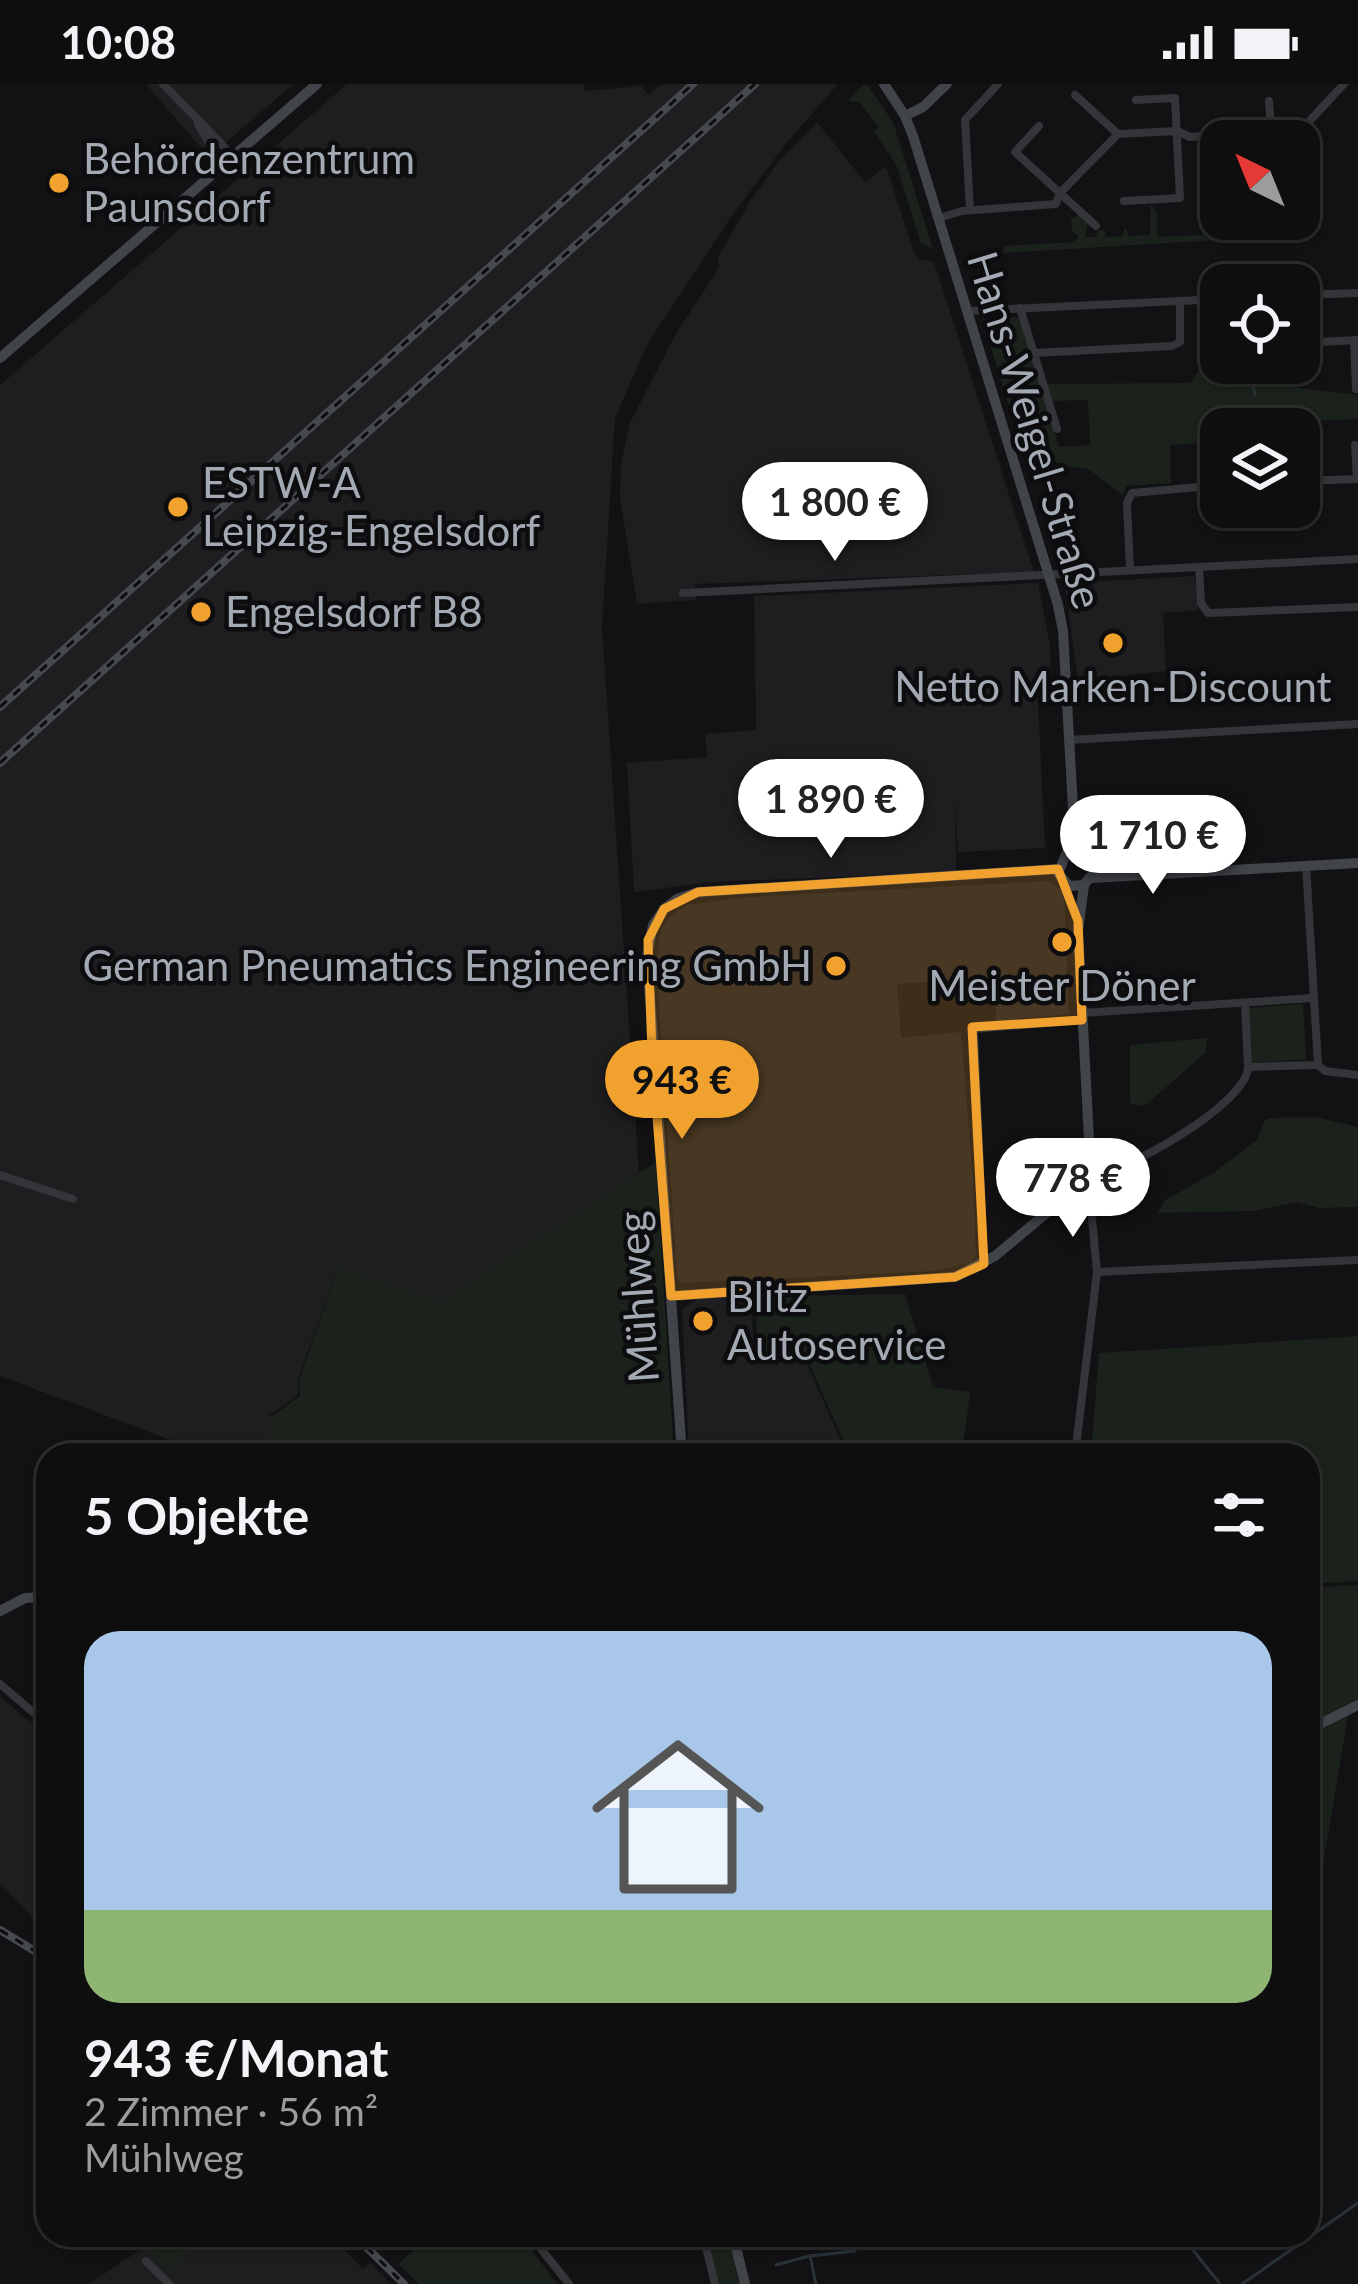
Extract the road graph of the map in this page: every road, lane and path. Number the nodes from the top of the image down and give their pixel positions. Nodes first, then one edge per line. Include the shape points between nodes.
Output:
1 (163, 84) edge
2 (317, 84) edge
3 (884, 84) edge
4 (946, 84) edge
5 (1344, 84) edge
6 (992, 86) edge
7 (1075, 95) dead end
8 (1136, 100) dead end
9 (1269, 101) dead end
10 (905, 116) junction
11 (1270, 120) edge
12 (1310, 120) edge
13 (197, 122) junction
14 (1040, 126) dead end
15 (1177, 131) junction
16 (1118, 134) junction
17 (1200, 137) edge
18 (232, 156) junction
19 (222, 165) junction
20 (1060, 193) junction
21 (1124, 201) dead end
22 (970, 210) junction
23 (938, 219) junction
24 (1096, 226) dead end
25 (1358, 293) edge
26 (1320, 295) edge
27 (1200, 300) edge
28 (1180, 301) junction
29 (1020, 308) junction
30 (966, 311) junction
31 (1356, 340) edge
32 (1320, 342) edge
33 (1034, 353) junction
34 (0, 358) edge
35 (1355, 389) edge
36 (1057, 429) dead end
37 (1354, 445) dead end
38 (1358, 478) edge
39 (1320, 480) edge
40 (1200, 487) edge
41 (1358, 559) edge
42 (1199, 567) junction
43 (1130, 570) junction
44 (1048, 574) junction
45 (683, 593) dead end
46 (1358, 607) edge
47 (1358, 724) edge
48 (1069, 740) junction
49 (1073, 808) junction
50 (1066, 855) junction
51 (1088, 859) junction
52 (1358, 863) edge
53 (1306, 865) junction
54 (1058, 869) junction
55 (1206, 869) junction
56 (1087, 882) junction
57 (1066, 885) junction
58 (1078, 921) junction
59 (1313, 998) junction
60 (1244, 1003) junction
61 (1082, 1016) junction
62 (1318, 1065) junction
63 (1247, 1066) junction
64 (1358, 1075) edge
65 (0, 1175) edge
66 (1088, 1176) junction
67 (74, 1199) dead end
68 (1358, 1260) edge
69 (984, 1264) junction
70 (1097, 1272) junction
71 (671, 1295) junction
72 (681, 1443) edge
73 (1077, 1443) edge
74 (36, 1598) edge
75 (0, 1611) edge
76 (0, 1684) edge
77 (1358, 1705) edge
78 (36, 1715) edge
79 (1320, 1724) edge
80 (540, 2247) edge
81 (707, 2247) edge
82 (736, 2247) edge
83 (146, 2261) dead end
84 (170, 2284) edge
85 (569, 2284) edge
86 (715, 2284) edge
87 (745, 2284) edge

1 - 13 street
2 - 18 street
3 - 10 street, Hans-Weigel-Straße
4 - 10 street
5 - 12 street
6 - 22 street via 965,120
7 - 16 street
8 - 15 street via 1175,98
9 - 11 street
10 - 23 street, Hans-Weigel-Straße
13 - 18 street
13 - 19 street
14 - 20 street via 1016,152
15 - 16 street
15 - 17 street
15 - 21 street via 1180,198
16 - 20 street
18 - 19 street
19 - 34 street
20 - 22 street via 1056,204
20 - 24 street
22 - 23 street
23 - 30 street, Hans-Weigel-Straße
25 - 26 street
27 - 28 street
28 - 29 street
28 - 33 street via 1182,334 1172,346
29 - 30 street
29 - 33 street
30 - 44 street, Hans-Weigel-Straße
31 - 32 street
31 - 35 street
33 - 36 street
37 - 38 street
38 - 39 street
40 - 43 street via 1132,493
41 - 42 street
42 - 43 street
42 - 46 street via 1208,613
43 - 44 street
44 - 45 street
44 - 48 street, Hans-Weigel-Straße via 1063,631
47 - 48 street
48 - 49 street, Hans-Weigel-Straße
49 - 50 street, Hans-Weigel-Straße
49 - 51 street, Hans-Weigel-Straße
50 - 51 street
50 - 54 street
51 - 55 street
51 - 56 street
52 - 53 street
53 - 55 street
53 - 59 street
54 - 57 street
54 - 71 street, Mühlweg via 698,892 664,909 648,940
55 - 56 street
56 - 57 street
56 - 58 street
57 - 58 street
58 - 61 street
59 - 60 street
59 - 62 street
60 - 61 street
60 - 63 street
61 - 66 street
61 - 69 street via 974,1029
62 - 63 street
62 - 64 street
63 - 66 street via 1243,1082 1192,1126 1118,1171
65 - 67 street
66 - 69 street
66 - 70 street
68 - 70 street
69 - 71 street via 955,1277
70 - 73 street
71 - 72 street, Mühlweg
74 - 75 street
76 - 78 street
77 - 79 street
80 - 85 street
81 - 86 street
82 - 87 street
83 - 84 street

